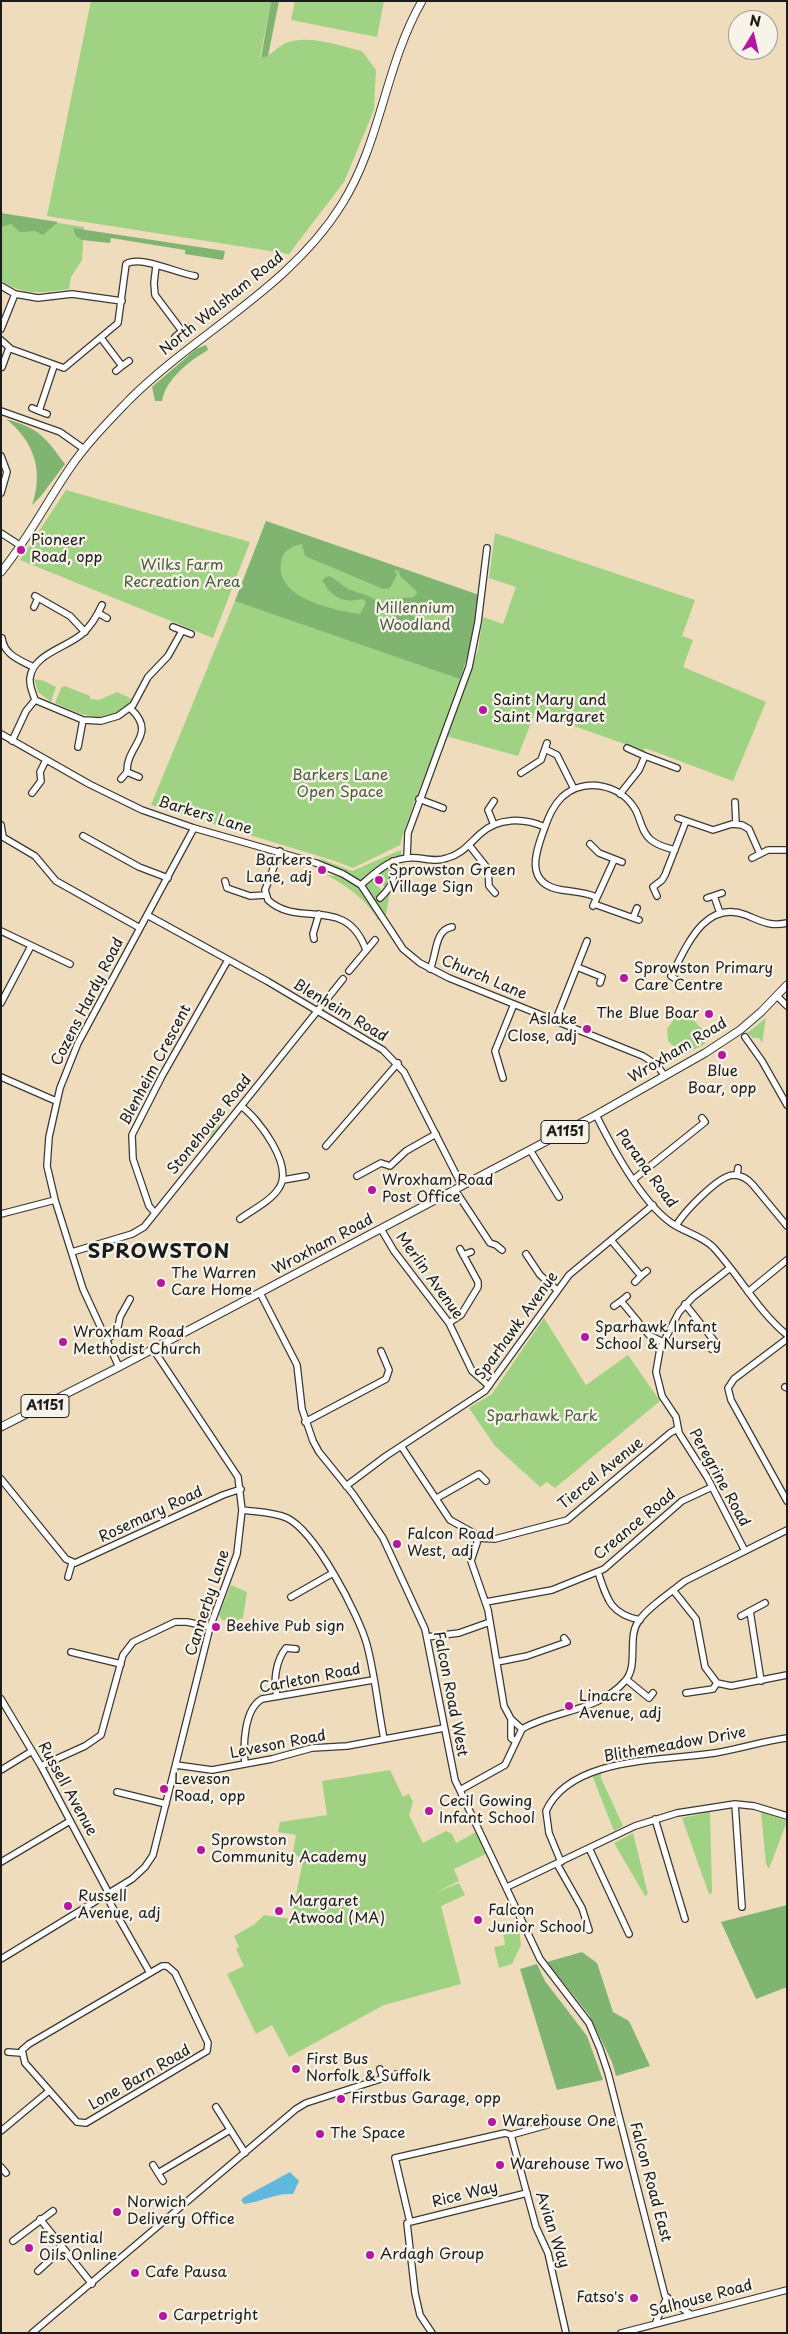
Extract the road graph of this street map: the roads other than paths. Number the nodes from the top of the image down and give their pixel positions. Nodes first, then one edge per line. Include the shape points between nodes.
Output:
1 (422, 1) edge
2 (156, 266) junction
3 (195, 276) dead end
4 (1, 286) edge
5 (15, 294) junction
6 (122, 301) junction
7 (189, 327) dead end
8 (1, 328) edge
9 (182, 331) junction
10 (175, 337) dead end
11 (101, 338) junction
12 (1, 340) edge
13 (9, 348) junction
14 (129, 361) dead end
15 (54, 366) junction
16 (122, 366) junction
17 (2, 367) edge
18 (116, 371) dead end
19 (32, 408) dead end
20 (1, 411) edge
21 (40, 411) junction
22 (47, 414) dead end
23 (84, 449) junction
24 (1, 456) edge
25 (1, 493) edge
26 (1, 533) edge
27 (21, 546) junction
28 (487, 548) dead end
29 (1, 572) edge
30 (102, 605) dead end
31 (34, 607) dead end
32 (98, 614) junction
33 (107, 618) dead end
34 (173, 627) dead end
35 (182, 631) junction
36 (85, 632) junction
37 (191, 634) dead end
38 (2, 638) dead end
39 (2, 647) edge
40 (33, 667) junction
41 (35, 700) junction
42 (130, 708) junction
43 (83, 720) junction
44 (1, 734) edge
45 (12, 741) junction
46 (547, 743) dead end
47 (78, 747) dead end
48 (627, 748) dead end
49 (545, 749) junction
50 (645, 756) junction
51 (46, 760) junction
52 (677, 768) dead end
53 (127, 772) junction
54 (521, 773) dead end
55 (139, 777) dead end
56 (121, 779) dead end
57 (574, 789) junction
58 (32, 793) dead end
59 (620, 794) junction
60 (419, 799) junction
61 (494, 801) dead end
62 (735, 802) dead end
63 (443, 808) dead end
64 (678, 818) dead end
65 (686, 821) junction
66 (736, 824) junction
67 (1, 825) edge
68 (494, 825) junction
69 (545, 827) junction
70 (194, 828) junction
71 (82, 836) dead end
72 (2, 837) edge
73 (590, 844) dead end
74 (469, 846) junction
75 (675, 850) junction
76 (787, 850) edge
77 (280, 851) junction
78 (760, 854) junction
79 (406, 858) junction
80 (752, 858) dead end
81 (614, 860) junction
82 (393, 861) junction
83 (622, 862) dead end
84 (168, 878) junction
85 (225, 881) dead end
86 (361, 885) junction
87 (381, 887) dead end
88 (386, 892) junction
89 (495, 893) dead end
90 (722, 893) dead end
91 (266, 895) junction
92 (657, 896) dead end
93 (596, 897) junction
94 (380, 898) dead end
95 (637, 908) dead end
96 (720, 913) junction
97 (319, 914) junction
98 (147, 915) junction
99 (787, 923) edge
100 (452, 927) dead end
101 (140, 928) junction
102 (1, 931) edge
103 (314, 939) dead end
104 (375, 940) dead end
105 (587, 941) dead end
106 (31, 946) junction
107 (366, 950) junction
108 (228, 960) junction
109 (70, 964) dead end
110 (577, 967) junction
111 (430, 969) junction
112 (349, 971) dead end
113 (671, 977) dead end
114 (603, 979) dead end
115 (343, 980) dead end
116 (787, 984) edge
117 (777, 996) junction
118 (1, 1003) edge
119 (514, 1004) junction
120 (787, 1006) edge
121 (317, 1011) junction
122 (555, 1022) junction
123 (745, 1037) dead end
124 (398, 1063) junction
125 (664, 1075) junction
126 (1, 1076) edge
127 (503, 1078) dead end
128 (56, 1101) junction
129 (787, 1105) edge
130 (241, 1106) junction
131 (596, 1116) junction
132 (702, 1118) dead end
133 (436, 1134) junction
134 (326, 1146) dead end
135 (530, 1150) junction
136 (738, 1168) dead end
137 (737, 1175) junction
138 (306, 1176) dead end
139 (357, 1176) dead end
140 (634, 1179) junction
141 (282, 1180) junction
142 (462, 1186) junction
143 (455, 1190) junction
144 (559, 1197) dead end
145 (55, 1200) junction
146 (653, 1205) junction
147 (155, 1213) junction
148 (1, 1214) edge
149 (240, 1219) dead end
150 (676, 1226) junction
151 (787, 1226) edge
152 (381, 1229) junction
153 (611, 1240) junction
154 (502, 1250) dead end
155 (72, 1252) junction
156 (471, 1252) dead end
157 (526, 1254) dead end
158 (787, 1260) edge
159 (730, 1268) junction
160 (647, 1271) dead end
161 (641, 1276) junction
162 (635, 1282) dead end
163 (558, 1290) junction
164 (748, 1292) junction
165 (260, 1293) junction
166 (627, 1296) dead end
167 (130, 1299) dead end
168 (621, 1301) junction
169 (685, 1304) junction
170 (614, 1306) dead end
171 (449, 1323) junction
172 (787, 1337) edge
173 (106, 1340) junction
174 (663, 1342) junction
175 (153, 1349) junction
176 (710, 1349) dead end
177 (381, 1350) dead end
178 (119, 1368) junction
179 (489, 1386) junction
180 (305, 1422) junction
181 (1, 1427) edge
182 (677, 1429) junction
183 (401, 1446) junction
184 (1, 1479) edge
185 (486, 1481) dead end
186 (346, 1486) junction
187 (712, 1487) junction
188 (241, 1489) junction
189 (437, 1498) junction
190 (787, 1501) edge
191 (242, 1510) junction
192 (787, 1530) edge
193 (477, 1538) junction
194 (745, 1551) junction
195 (72, 1563) junction
196 (598, 1572) junction
197 (333, 1573) junction
198 (68, 1577) dead end
199 (673, 1590) junction
200 (290, 1597) dead end
201 (486, 1602) junction
202 (765, 1603) dead end
203 (750, 1611) junction
204 (741, 1616) dead end
205 (640, 1620) junction
206 (490, 1622) junction
207 (210, 1627) junction
208 (427, 1637) junction
209 (567, 1642) dead end
210 (296, 1649) dead end
211 (71, 1652) dead end
212 (497, 1662) junction
213 (121, 1664) junction
214 (787, 1675) edge
215 (373, 1680) junction
216 (627, 1680) junction
217 (761, 1681) junction
218 (717, 1683) junction
219 (653, 1693) dead end
220 (686, 1693) dead end
221 (278, 1696) junction
222 (1, 1699) edge
223 (511, 1719) junction
224 (444, 1728) junction
225 (522, 1729) junction
226 (787, 1738) edge
227 (384, 1739) junction
228 (514, 1741) junction
229 (32, 1751) junction
230 (245, 1764) junction
231 (176, 1765) junction
232 (41, 1766) junction
233 (1, 1770) edge
234 (460, 1790) junction
235 (117, 1792) dead end
236 (166, 1804) junction
237 (735, 1804) junction
238 (787, 1816) edge
239 (655, 1819) junction
240 (70, 1821) junction
241 (589, 1848) junction
242 (1, 1862) edge
243 (559, 1863) junction
244 (506, 1887) junction
245 (107, 1893) junction
246 (742, 1907) dead end
247 (689, 1908) dead end
248 (682, 1910) junction
249 (685, 1919) dead end
250 (631, 1921) dead end
251 (624, 1924) junction
252 (588, 1930) dead end
253 (629, 1934) dead end
254 (1, 1959) edge
255 (150, 1973) junction
256 (8, 2052) dead end
257 (21, 2053) junction
258 (380, 2070) dead end
259 (608, 2073) joint
260 (396, 2074) dead end
261 (383, 2078) junction
262 (49, 2091) junction
263 (216, 2107) dead end
264 (545, 2118) dead end
265 (230, 2130) junction
266 (1, 2131) edge
267 (511, 2135) junction
268 (246, 2153) junction
269 (153, 2164) dead end
270 (1, 2167) edge
271 (6, 2173) dead end
272 (158, 2173) junction
273 (163, 2181) dead end
274 (526, 2193) junction
275 (53, 2211) dead end
276 (40, 2218) junction
277 (410, 2222) junction
278 (13, 2241) dead end
279 (62, 2249) junction
280 (38, 2270) dead end
281 (92, 2284) junction
282 (787, 2290) edge
283 (667, 2298) junction
284 (690, 2314) junction
285 (655, 2324) junction
286 (32, 2333) edge
287 (432, 2333) edge
288 (566, 2333) edge
289 (621, 2333) edge

1 - 23 main road, North Walsham Road via 401,45 367,154 346,198 328,225 279,278 142,388
2 - 3 street via 174,269 186,277
2 - 6 street via 134,262 126,264
2 - 9 street via 155,295
4 - 5 street
5 - 6 street via 42,298 72,294
5 - 8 street
6 - 11 street via 118,323
7 - 9 street
9 - 10 street
11 - 15 street via 64,368
11 - 16 street
12 - 13 street
13 - 15 street
13 - 17 street
14 - 16 street
15 - 21 street
16 - 18 street
19 - 21 street
20 - 23 street via 60,432
21 - 22 street
23 - 27 main road, North Walsham Road
24 - 25 street via 7,472
26 - 27 street
27 - 29 main road, North Walsham Road
28 - 60 street via 469,667
30 - 32 street
31 - 36 street via 36,597 70,616
32 - 33 street
32 - 36 street
34 - 35 street
35 - 37 street
35 - 42 street
36 - 40 street
38 - 39 street
39 - 40 street
40 - 41 street via 30,684
41 - 43 street
41 - 45 street
42 - 43 street via 110,719
42 - 53 street via 141,721 142,728 127,763
43 - 47 street
44 - 45 street, Barkers Lane
45 - 51 street, Barkers Lane
46 - 49 street
48 - 50 street
49 - 54 street via 541,760
49 - 57 street via 557,755
50 - 52 street
50 - 59 street
51 - 58 street via 40,772 41,781
51 - 70 street, Barkers Lane via 120,800
53 - 55 street
53 - 56 street
57 - 59 street via 600,786
57 - 69 street via 555,805
59 - 75 street via 635,810 650,839
60 - 63 street
60 - 79 street via 408,834
61 - 68 street via 488,810
62 - 66 street
64 - 65 street
65 - 66 street via 713,830
65 - 75 street
66 - 78 street via 749,829
67 - 72 street
68 - 69 street via 512,820
68 - 74 street
69 - 93 street via 534,862 540,877 560,890 581,891
70 - 77 street, Barkers Lane
70 - 84 street, Cozens Hardy Road
71 - 84 street
72 - 101 street via 35,856 56,881
73 - 81 street
74 - 79 street via 445,859
74 - 89 street via 488,869 489,886
75 - 92 street via 662,880 653,886
76 - 78 street via 773,849
77 - 86 street, Barkers Lane via 331,868
77 - 91 street via 266,886
78 - 80 street
79 - 82 street
81 - 83 street
81 - 93 street
82 - 86 street
82 - 88 street via 395,872
84 - 98 street, Cozens Hardy Road
85 - 91 street via 227,888 242,895
86 - 111 street, Church Lane via 403,950
87 - 88 street
88 - 94 street
90 - 96 street via 711,897
91 - 97 street via 282,909
93 - 95 street via 593,904 636,919
96 - 99 street via 740,913 769,925
96 - 113 street via 696,930
97 - 103 street
97 - 107 street via 337,918 351,927 363,940
98 - 101 street, Cozens Hardy Road
98 - 108 street, Blenheim Road
100 - 111 street via 440,934
101 - 128 street, Cozens Hardy Road via 78,1043
102 - 106 street
104 - 107 street
105 - 110 street
106 - 109 street
106 - 118 street
107 - 112 street
108 - 121 street, Blenheim Road
108 - 147 street, Blenheim Crescent via 132,1135 133,1159 149,1206
110 - 114 street
110 - 122 street
111 - 119 street, Church Lane
115 - 121 street, Stonehouse Road
116 - 117 main road, Wroxham Road / A1151
117 - 120 street
117 - 125 main road, Wroxham Road / A1151 via 740,1030
119 - 122 street, Church Lane
119 - 127 street via 495,1051
121 - 124 street, Blenheim Road via 380,1047
121 - 130 street, Stonehouse Road
122 - 125 street, Church Lane via 643,1056 658,1065
123 - 129 street via 755,1046
124 - 133 street, Blenheim Road
124 - 134 street
125 - 131 main road, Wroxham Road / A1151
126 - 128 street
128 - 145 street, Cozens Hardy Road via 47,1157
130 - 141 street via 254,1115 269,1135 276,1150
130 - 147 street, Stonehouse Road
131 - 135 main road, Wroxham Road / A1151
131 - 140 street, Parana Road
132 - 140 street via 705,1122
133 - 139 street via 406,1151 390,1166 381,1164
133 - 142 street, Blenheim Road
135 - 142 main road, Wroxham Road / A1151
135 - 144 street
136 - 137 street
137 - 150 street via 721,1180 681,1215
137 - 151 street via 753,1185
138 - 141 street
140 - 146 street, Parana Road
141 - 149 street via 273,1195
142 - 143 main road, Wroxham Road / A1151
143 - 152 main road, Wroxham Road / A1151
143 - 154 street via 490,1243
145 - 148 street
145 - 155 street, Cozens Hardy Road
146 - 150 street, Parana Road
146 - 153 street, Sparhawk Avenue
147 - 155 street, Stonehouse Road via 139,1231
150 - 159 street, Parana Road via 711,1245
152 - 165 main road, Wroxham Road / A1151
152 - 171 street, Merlin Avenue
153 - 161 street
153 - 163 street, Sparhawk Avenue via 569,1275
155 - 173 street, Cozens Hardy Road via 86,1297
156 - 171 street via 462,1252 480,1283 465,1311
157 - 163 street via 540,1276
158 - 164 street
159 - 164 street, Parana Road
159 - 169 street, Peregrine Road
160 - 161 street
161 - 162 street
163 - 179 street, Sparhawk Avenue
164 - 172 street, Parana Road
165 - 175 main road, Wroxham Road / A1151
165 - 180 street, Falcon Road West via 297,1365
166 - 168 street
167 - 173 street via 120,1317 117,1332
168 - 170 street
168 - 174 street via 652,1338
169 - 174 street, Peregrine Road
169 - 176 street via 716,1343
171 - 179 street, Merlin Avenue via 472,1370
172 - 190 street via 734,1379 728,1388 731,1400
173 - 178 street, Cozens Hardy Road
174 - 182 street, Peregrine Road via 657,1360 658,1381 662,1396 676,1417
175 - 178 main road, Wroxham Road / A1151
175 - 188 street, Cannerby Lane via 238,1476
177 - 180 street via 389,1370 386,1378
178 - 181 main road, Wroxham Road / A1151
179 - 183 street, Sparhawk Avenue via 474,1400
180 - 186 street, Falcon Road West via 319,1452
182 - 187 street, Peregrine Road
182 - 193 street, Tiercel Avenue via 567,1520 495,1539
183 - 186 street, Sparhawk Avenue
183 - 189 street
184 - 195 street
185 - 189 street via 478,1472
186 - 208 street, Falcon Road West via 388,1548
187 - 194 street, Peregrine Road
187 - 196 street, Creance Road via 682,1500 609,1566
188 - 191 street, Cannerby Lane
188 - 195 street, Rosemary Road
189 - 193 street via 450,1520 474,1532
191 - 197 street via 280,1515 296,1523
191 - 207 street, Cannerby Lane via 237,1554
192 - 194 street
193 - 201 street via 471,1561
194 - 199 street
195 - 198 street
196 - 201 street, Creance Road via 552,1590
196 - 205 street via 615,1610
197 - 200 street
197 - 215 street via 365,1638
199 - 205 street
199 - 218 street via 696,1619 705,1668
201 - 206 street
202 - 203 street
203 - 204 street
203 - 217 street
205 - 216 street
206 - 208 street via 459,1633
206 - 212 street
207 - 213 street via 175,1622 133,1642 123,1655
207 - 231 street, Cannerby Lane
208 - 224 street, Falcon Road West
209 - 212 street
210 - 221 street via 286,1646 282,1654 274,1681
211 - 213 street
212 - 223 street via 504,1706
213 - 232 street via 101,1735
214 - 217 street
215 - 221 street, Carleton Road
215 - 227 street
216 - 219 street via 646,1701
216 - 225 street via 587,1707
217 - 218 street via 731,1686
218 - 220 street via 713,1689
221 - 230 street, Carleton Road via 262,1698 251,1708 244,1749
222 - 229 street, Russell Avenue
223 - 225 street
223 - 228 street via 511,1738
224 - 227 street, Leveson Road
224 - 234 street, Falcon Road West via 453,1775
225 - 228 street
226 - 243 street, Blithemeadow Drive via 715,1753 625,1764 577,1779 558,1793 546,1811
227 - 230 street, Leveson Road via 312,1748
228 - 234 street via 502,1768
229 - 232 street, Russell Avenue
229 - 233 street
230 - 231 street, Leveson Road via 206,1771
231 - 236 street, Cannerby Lane
232 - 240 street, Russell Avenue
234 - 244 street, Falcon Road West
235 - 236 street
236 - 245 street, Cannerby Lane via 158,1838 147,1864 138,1875
237 - 238 street
237 - 239 street
237 - 246 street
239 - 241 street
239 - 248 street
240 - 242 street
240 - 245 street, Russell Avenue
241 - 243 street
241 - 251 street
243 - 244 street
243 - 252 street via 582,1908
244 - 259 street, Falcon Road West via 546,1969 588,2023
245 - 254 street, Cannerby Lane via 70,1919
245 - 255 street
247 - 248 street
248 - 249 street
250 - 251 street
251 - 253 street
255 - 257 street, Lone Barn Road via 29,2044
255 - 262 street, Lone Barn Road via 168,1964 175,1974 208,2043 205,2054 86,2123 77,2122
256 - 257 street
257 - 262 street, Lone Barn Road via 24,2063
258 - 261 street
259 - 283 street, Falcon Road East
260 - 261 street
261 - 268 street via 301,2106
262 - 266 street
263 - 265 street
264 - 267 street via 547,2125
265 - 268 street
265 - 272 street
267 - 274 street, Avian Way
267 - 277 street via 505,2133 395,2158
268 - 281 street
269 - 272 street
270 - 271 street
272 - 273 street
274 - 277 street, Rice Way
274 - 288 street, Avian Way via 548,2253
275 - 276 street
276 - 278 street
276 - 279 street
277 - 287 street via 407,2230 415,2293 420,2315
279 - 280 street
279 - 281 street
281 - 286 street
282 - 284 street, Salhouse Road
283 - 284 street
283 - 285 street
284 - 285 street, Salhouse Road
285 - 289 street, Salhouse Road

